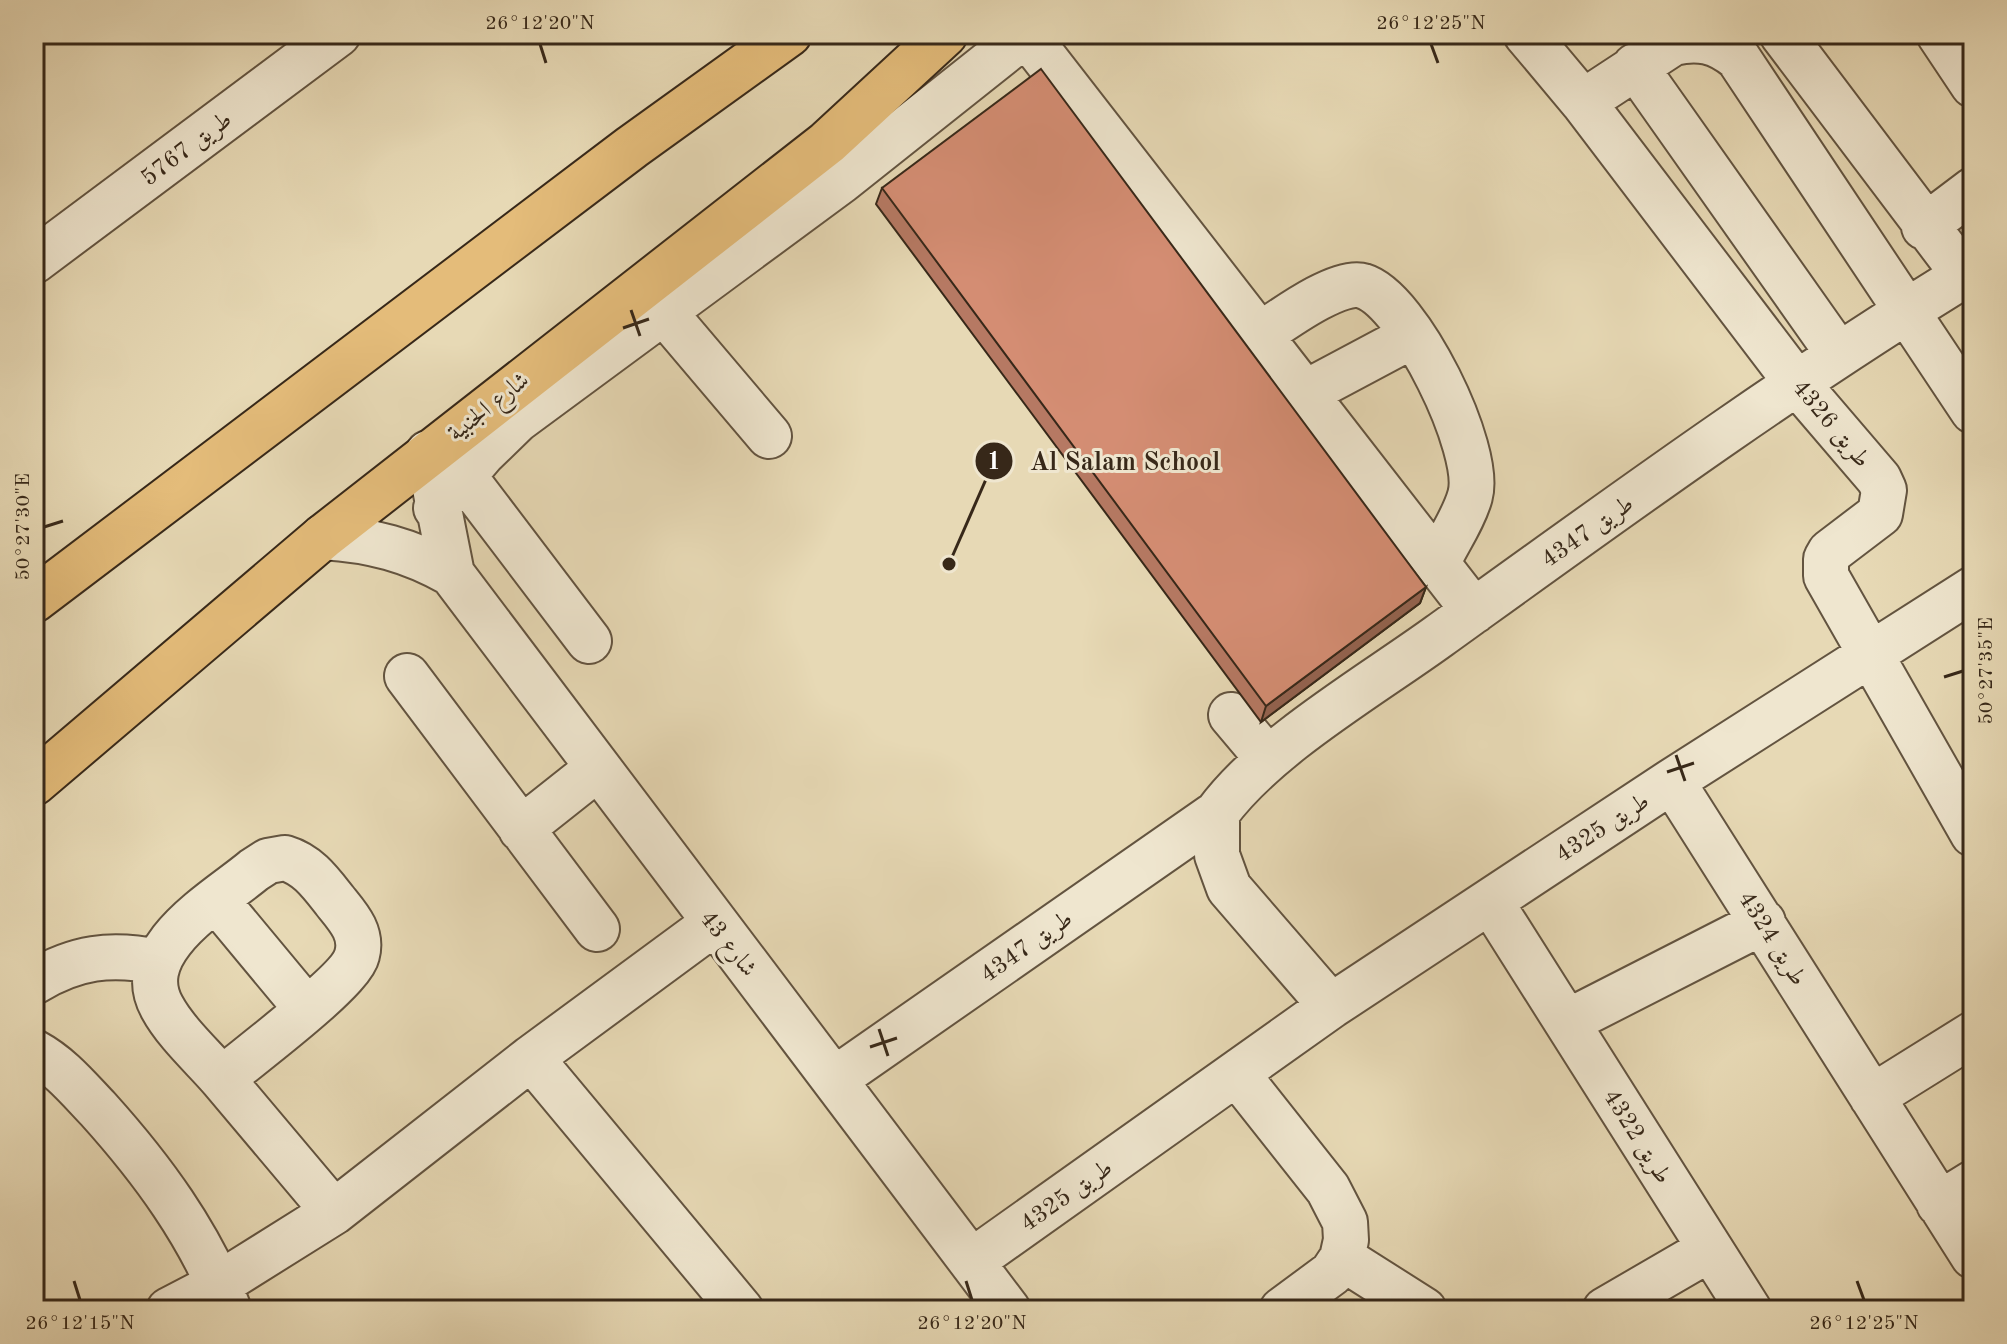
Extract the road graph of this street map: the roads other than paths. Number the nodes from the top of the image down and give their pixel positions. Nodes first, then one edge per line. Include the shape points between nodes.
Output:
1 (338, 34) edge
2 (789, 34) edge
3 (945, 34) edge
4 (1026, 34) edge
5 (1526, 34) edge
6 (1782, 34) edge
7 (1939, 34) edge
8 (1635, 66) junction
9 (1973, 85) edge
10 (1583, 102) junction
11 (1973, 190) edge
12 (1924, 227) junction
13 (34, 261) edge
14 (1968, 272) edge
15 (663, 311) junction
16 (1905, 313) junction
17 (1260, 335) junction
18 (1412, 336) junction
19 (1839, 355) junction
20 (1796, 382) junction
21 (1305, 393) junction
22 (1973, 411) edge
23 (769, 436) dead end
24 (442, 479) junction
25 (323, 537) junction
26 (1438, 562) junction
27 (452, 574) junction
28 (1973, 589) edge
29 (34, 600) edge
30 (1474, 611) junction
31 (589, 641) dead end
32 (1871, 654) junction
33 (407, 676) dead end
34 (1231, 715) dead end
35 (1268, 759) junction
36 (598, 768) junction
37 (1672, 781) junction
38 (34, 783) edge
39 (1217, 813) junction
40 (521, 829) junction
41 (1973, 834) edge
42 (217, 901) junction
43 (1490, 901) junction
44 (1763, 922) junction
45 (713, 924) junction
46 (597, 929) dead end
47 (158, 962) junction
48 (34, 982) edge
49 (1331, 1006) junction
50 (306, 1008) junction
51 (1567, 1022) junction
52 (1973, 1034) edge
53 (34, 1052) edge
54 (531, 1058) junction
55 (1237, 1074) junction
56 (222, 1079) junction
57 (835, 1079) junction
58 (1872, 1097) junction
59 (1956, 1194) edge
60 (334, 1212) junction
61 (1710, 1249) junction
62 (1973, 1256) edge
63 (1342, 1258) junction
64 (972, 1261) junction
65 (224, 1297) edge
66 (169, 1310) edge
67 (741, 1310) edge
68 (1008, 1310) edge
69 (1282, 1310) edge
70 (1424, 1310) edge
71 (1605, 1310) edge
72 (1749, 1310) edge

1 - 13 street, طريق 5767
2 - 29 main road
3 - 24 main road, شارع الجنبية
4 - 15 street via 841,181
4 - 17 street
5 - 10 street, طريق 4326
6 - 12 street
7 - 9 street
8 - 10 street
8 - 16 street via 1690,39 1725,47 1738,58
8 - 19 street
10 - 20 street, طريق 4326
11 - 12 street
12 - 14 street
14 - 16 street, طريق 4347
15 - 23 street
15 - 24 street
16 - 19 street, طريق 4347
16 - 22 street
17 - 18 street via 1349,285 1363,286 1380,298
17 - 21 street
18 - 21 street
18 - 26 street via 1457,417 1470,465 1471,495
19 - 20 street, طريق 4347
20 - 30 street, طريق 4347
20 - 32 street, طريق 4326 via 1884,490 1880,514 1830,552 1825,568
21 - 26 street
24 - 25 main road, شارع الجنبية
24 - 27 street, شارع 43
24 - 31 street
25 - 27 street, شارع 43 via 390,546
25 - 38 main road, شارع الجنبية
26 - 30 street
27 - 36 street, شارع 43
28 - 32 street, طريق 4325
30 - 35 street, طريق 4347
32 - 37 street, طريق 4325
32 - 41 street, طريق 4326
33 - 40 street
34 - 35 street
35 - 39 street, طريق 4347
36 - 40 street
36 - 45 street, شارع 43
37 - 43 street, طريق 4325
37 - 44 street, طريق 4324
39 - 49 street via 1217,855 1229,888
39 - 57 street, طريق 4347
40 - 46 street
42 - 47 street via 166,946
42 - 50 street
42 - 50 street via 268,861 285,858 313,874 347,916 359,942 351,969
43 - 49 street, طريق 4325
43 - 51 street, طريق 4322
44 - 51 street
44 - 58 street, طريق 4324
45 - 54 street
45 - 57 street, شارع 43
47 - 48 street via 125,955 92,957
47 - 56 street via 156,994 163,1009
49 - 55 street, طريق 4325
50 - 56 street
51 - 61 street, طريق 4322
52 - 58 street
53 - 65 street via 73,1083 156,1178
54 - 60 street
54 - 67 street
55 - 63 street via 1338,1204 1346,1240
55 - 64 street, طريق 4325
56 - 60 street
57 - 64 street, شارع 43
58 - 59 street, طريق 4324
59 - 62 street, طريق 4324
60 - 65 street
61 - 71 street
61 - 72 street, طريق 4322
63 - 69 street via 1332,1273
63 - 70 street
64 - 68 street, شارع 43
65 - 66 street

